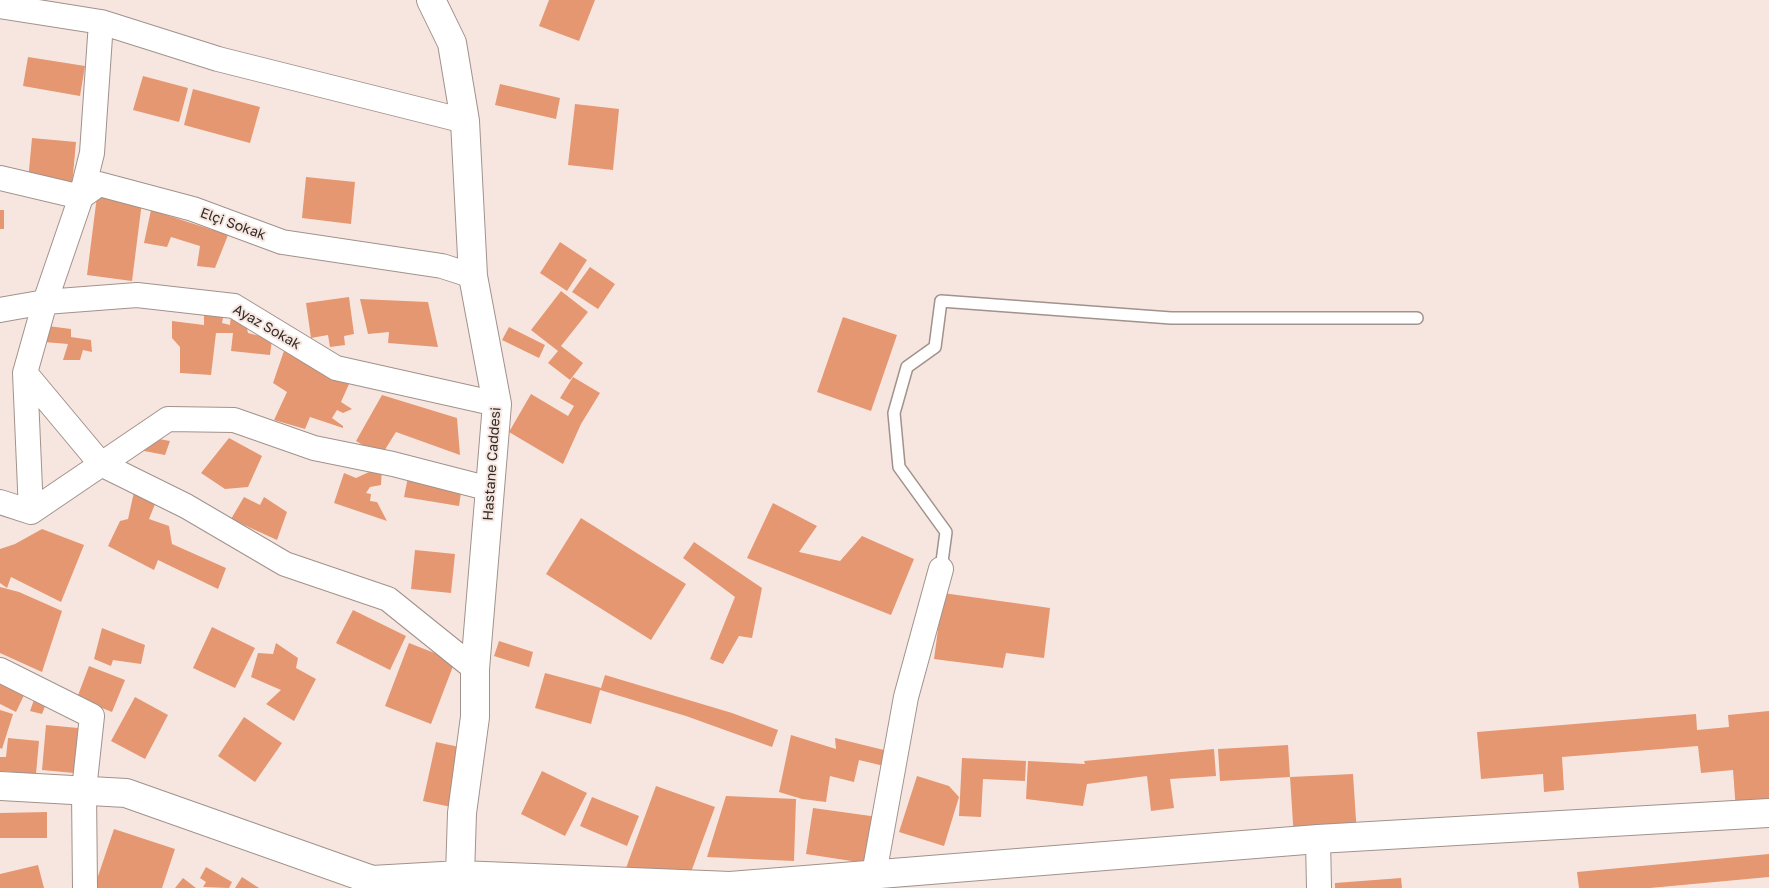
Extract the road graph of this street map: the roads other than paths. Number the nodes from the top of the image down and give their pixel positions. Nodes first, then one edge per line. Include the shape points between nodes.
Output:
1 (431, 0) edge
2 (0, 6) edge
3 (101, 22) junction
4 (465, 121) junction
5 (0, 178) edge
6 (81, 197) junction
7 (473, 276) junction
8 (45, 302) junction
9 (0, 310) edge
10 (1417, 318) dead end
11 (25, 373) junction
12 (497, 404) junction
13 (101, 464) junction
14 (490, 489) junction
15 (0, 502) edge
16 (31, 512) junction
17 (940, 569) joint
18 (475, 669) junction
19 (0, 670) edge
20 (0, 786) edge
21 (84, 790) junction
22 (1769, 813) edge
23 (1318, 839) junction
24 (874, 874) junction
25 (465, 882) edge
26 (371, 884) edge
27 (85, 888) edge
28 (1319, 888) edge

1 - 4 street, Hastane Caddesi via 452,43
2 - 3 street
3 - 4 street via 218,59
3 - 6 street via 92,153
4 - 7 street, Hastane Caddesi
5 - 6 street
6 - 7 street, Elçi Sokak via 99,184 193,209 282,242 442,266
6 - 8 street
7 - 12 street, Hastane Caddesi
8 - 9 street, Ayaz Sokak
8 - 11 street
8 - 12 street, Ayaz Sokak via 137,295 234,306 336,368
10 - 17 lane via 1170,318 941,301 935,347 907,368 894,413 899,467 946,532
11 - 13 street
11 - 16 street
12 - 14 street, Hastane Caddesi
13 - 14 street via 168,419 234,420 314,448 394,464
13 - 16 street
13 - 18 street via 186,506 285,564 388,599
14 - 18 street, Hastane Caddesi
15 - 16 street
17 - 24 street via 906,697
18 - 25 street, Hastane Caddesi via 476,717 462,813
19 - 21 street via 92,716
20 - 21 street
21 - 26 street via 126,793
21 - 27 street
22 - 23 street
23 - 24 street
23 - 28 street
24 - 25 street via 730,886
25 - 26 street

